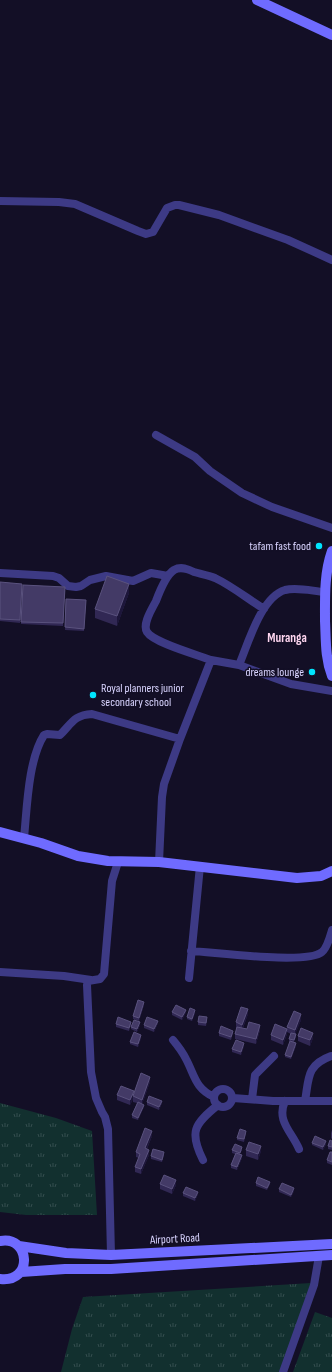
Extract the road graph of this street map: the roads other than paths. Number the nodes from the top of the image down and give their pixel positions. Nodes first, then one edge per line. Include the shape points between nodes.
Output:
1 (257, 0) edge
2 (332, 35) edge
3 (0, 201) edge
4 (332, 260) edge
5 (156, 435) dead end
6 (332, 528) edge
7 (332, 551) edge
8 (0, 573) edge
9 (168, 576) junction
10 (325, 592) junction
11 (264, 609) junction
12 (329, 628) edge
13 (211, 660) junction
14 (239, 665) junction
15 (332, 676) edge
16 (332, 691) edge
17 (180, 739) junction
18 (0, 832) edge
19 (24, 838) junction
20 (118, 862) junction
21 (159, 862) junction
22 (200, 866) junction
23 (332, 871) edge
24 (332, 930) edge
25 (191, 951) junction
26 (0, 972) edge
27 (189, 978) dead end
28 (91, 980) junction
29 (173, 1040) dead end
30 (274, 1056) dead end
31 (331, 1056) dead end
32 (214, 1097) junction
33 (233, 1098) junction
34 (252, 1099) junction
35 (285, 1101) junction
36 (305, 1101) junction
37 (332, 1101) edge
38 (218, 1105) junction
39 (299, 1149) dead end
40 (203, 1160) dead end
41 (0, 1241) edge
42 (332, 1244) edge
43 (19, 1246) junction
44 (111, 1255) junction
45 (332, 1255) edge
46 (319, 1256) junction
47 (20, 1272) junction
48 (0, 1279) edge
49 (283, 1372) edge

1 - 2 main road
3 - 4 street via 75,204 146,234 153,232 167,208 179,205 219,215
5 - 6 street via 195,458 242,493 272,507
7 - 10 main road via 327,568
8 - 9 street via 53,576 72,587 106,576 133,581 151,573
9 - 11 street via 172,571 184,568 213,577
9 - 13 street via 148,619 147,632 162,642
10 - 11 street via 285,590 278,593
10 - 12 main road
11 - 14 street
12 - 15 main road via 327,656
13 - 14 street
13 - 17 street
14 - 16 street via 291,684
17 - 19 street via 92,714 77,717 60,735 47,734 35,758
17 - 21 street via 164,784
18 - 19 main road
19 - 20 main road via 78,856
20 - 21 main road
20 - 28 street via 112,881 104,974 100,979
21 - 22 main road
22 - 23 main road via 297,878 321,876
22 - 25 street
24 - 25 street via 323,952 312,957 291,958
25 - 27 street
26 - 28 street
28 - 44 street via 88,980 86,985 90,1059 96,1098 108,1129
29 - 32 street via 186,1059 197,1083
30 - 34 street via 255,1075
31 - 36 street via 314,1065
32 - 33 street via 217,1091 224,1089 230,1092
32 - 38 street
33 - 34 street
33 - 38 street via 226,1107
34 - 35 street
35 - 36 street
35 - 39 street via 282,1117 286,1129
36 - 37 street
38 - 40 street via 204,1117 194,1133 194,1140
41 - 43 main road, Airport Road via 9,1241
42 - 44 main road, Airport Road
43 - 44 main road, Airport Road via 66,1253
43 - 47 main road via 24,1256
45 - 46 main road
46 - 47 main road
46 - 49 street via 314,1285
47 - 48 main road via 11,1279

